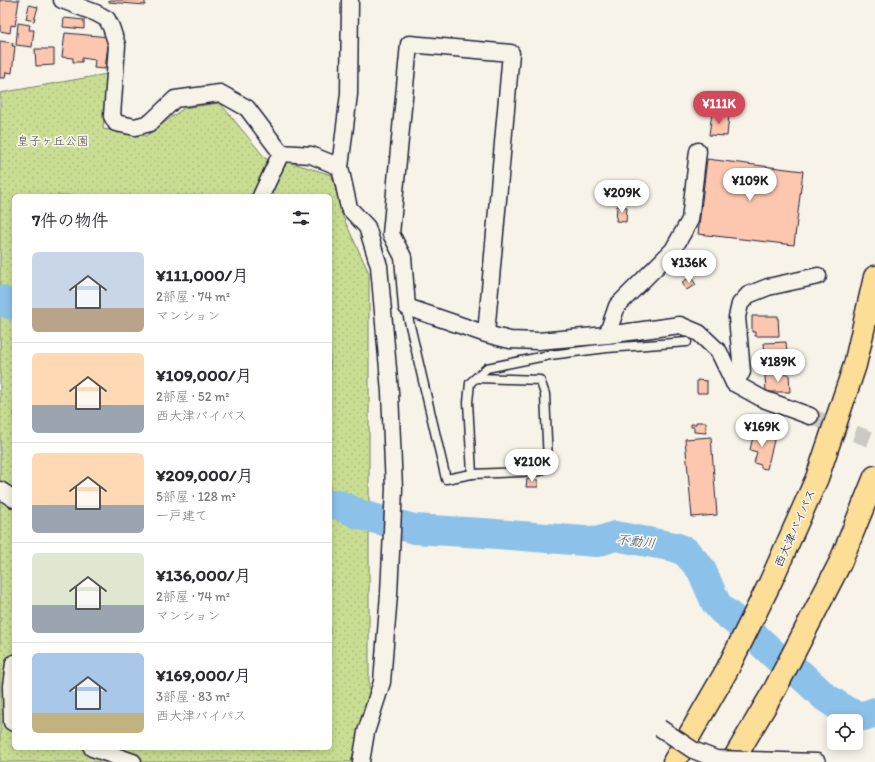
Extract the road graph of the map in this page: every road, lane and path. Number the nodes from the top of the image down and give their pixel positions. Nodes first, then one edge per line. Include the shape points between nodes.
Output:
1 (62, 0) edge
2 (350, 0) edge
3 (96, 7) edge
4 (698, 151) dead end
5 (281, 154) junction
6 (340, 167) junction
7 (262, 194) edge
8 (392, 223) junction
9 (366, 227) junction
10 (818, 276) dead end
11 (875, 277) edge
12 (407, 307) junction
13 (486, 334) junction
14 (606, 335) junction
15 (687, 342) dead end
16 (476, 378) junction
17 (734, 383) junction
18 (810, 416) tunnel mouth
19 (472, 474) junction
20 (875, 477) edge
21 (0, 490) edge
22 (12, 498) edge
23 (12, 686) edge
24 (12, 722) edge
25 (660, 728) dead end
26 (98, 750) edge
27 (740, 761) edge
28 (133, 762) edge
29 (361, 762) edge
30 (674, 762) edge
31 (817, 762) edge

1 - 3 street
2 - 6 street via 349,94
3 - 5 street via 111,27 117,45 112,116 116,123 135,127 150,123 175,99 220,93 247,108
4 - 14 street via 690,220 673,250 617,306
5 - 6 street via 311,155
5 - 7 street
6 - 9 street via 349,208
8 - 9 street
8 - 12 street via 391,234 403,257
8 - 13 street via 409,44 511,53
9 - 29 street via 379,266 390,392 394,489 382,682 366,732
10 - 17 street via 768,287 748,295 740,304 737,317 742,372
11 - 30 highway, 西大津バイパス via 854,365 818,478 727,670
12 - 13 street
12 - 19 lane via 446,480
13 - 14 street via 510,340 531,341
14 - 17 street via 680,325 700,333 719,352
15 - 16 lane via 550,355 487,368
16 - 19 lane via 470,383 468,402
16 - 19 lane via 540,380 545,394 548,462 541,471
17 - 18 street via 763,399
20 - 27 highway via 840,562
21 - 22 street
23 - 24 street
25 - 27 street, bridge via 693,750 716,759
26 - 28 street
27 - 31 street

